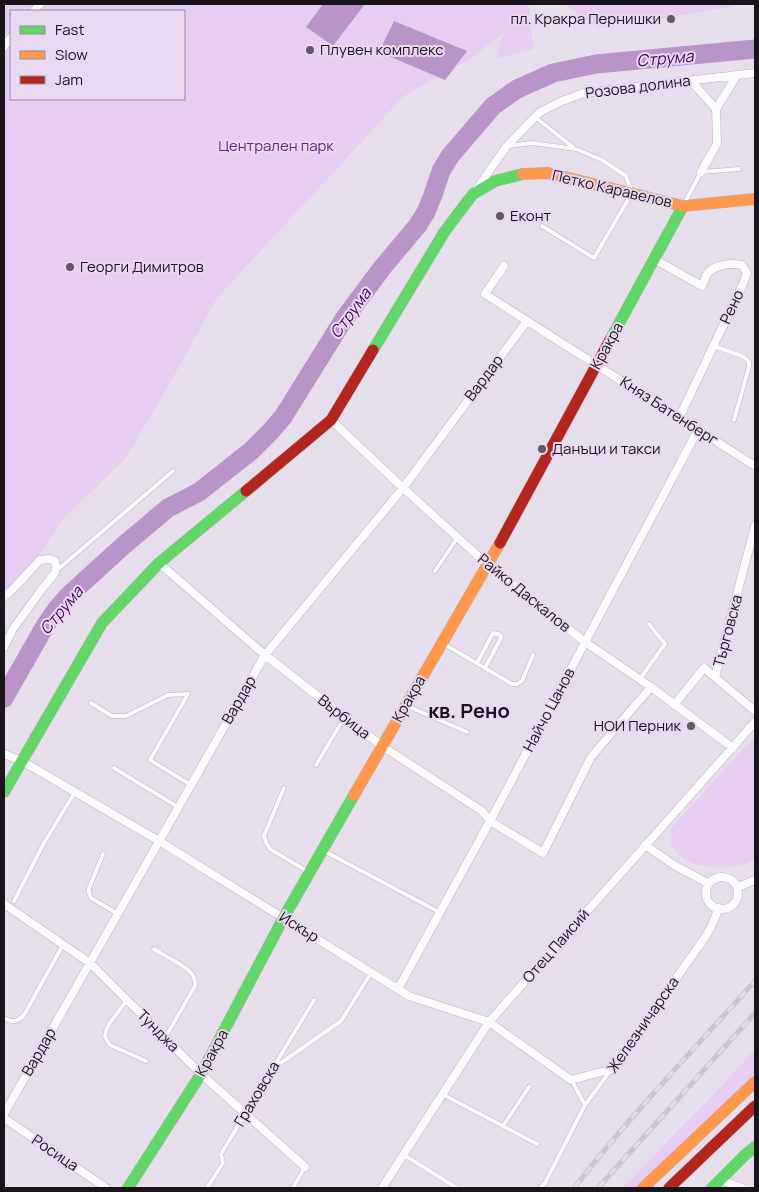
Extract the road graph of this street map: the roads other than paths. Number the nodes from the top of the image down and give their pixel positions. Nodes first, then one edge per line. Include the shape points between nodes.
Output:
1 (755, 73) edge
2 (737, 75) junction
3 (691, 80) junction
4 (716, 109) junction
5 (535, 117) junction
6 (506, 147) junction
7 (576, 149) junction
8 (739, 169) dead end
9 (701, 172) junction
10 (632, 193) junction
11 (473, 194) junction
12 (755, 199) edge
13 (683, 206) junction
14 (542, 226) dead end
15 (654, 259) junction
16 (504, 266) dead end
17 (527, 321) junction
18 (714, 346) junction
19 (596, 365) junction
20 (680, 418) junction
21 (331, 420) junction
22 (734, 420) dead end
23 (698, 430) junction
24 (755, 466) edge
25 (173, 471) dead end
26 (403, 488) junction
27 (755, 526) edge
28 (458, 538) junction
29 (159, 563) junction
30 (488, 565) junction
31 (435, 571) dead end
32 (55, 573) junction
33 (4, 597) edge
34 (649, 624) dead end
35 (585, 642) junction
36 (442, 643) junction
37 (4, 647) edge
38 (265, 655) junction
39 (533, 655) dead end
40 (476, 663) junction
41 (485, 668) junction
42 (715, 677) junction
43 (639, 680) junction
44 (651, 687) junction
45 (90, 703) dead end
46 (674, 704) junction
47 (405, 705) junction
48 (755, 711) edge
49 (344, 717) junction
50 (755, 722) edge
51 (467, 732) dead end
52 (382, 746) junction
53 (733, 748) junction
54 (4, 754) edge
55 (22, 761) junction
56 (316, 765) dead end
57 (114, 768) dead end
58 (191, 785) junction
59 (284, 788) dead end
60 (4, 792) edge
61 (75, 792) junction
62 (178, 807) junction
63 (490, 821) junction
64 (159, 841) junction
65 (645, 845) junction
66 (322, 850) junction
67 (103, 854) dead end
68 (309, 872) junction
69 (755, 880) edge
70 (709, 884) junction
71 (738, 887) junction
72 (14, 901) dead end
73 (4, 904) edge
74 (719, 908) junction
75 (439, 912) junction
76 (118, 914) junction
77 (284, 918) junction
78 (63, 945) junction
79 (154, 949) dead end
80 (90, 963) junction
81 (371, 973) junction
82 (398, 989) junction
83 (127, 1000) junction
84 (314, 1000) dead end
85 (4, 1018) edge
86 (489, 1022) junction
87 (166, 1038) junction
88 (146, 1061) dead end
89 (273, 1068) junction
90 (612, 1069) junction
91 (201, 1074) junction
92 (571, 1080) junction
93 (755, 1082) edge
94 (528, 1088) dead end
95 (442, 1094) junction
96 (585, 1105) junction
97 (755, 1106) edge
98 (4, 1114) edge
99 (246, 1114) junction
100 (4, 1118) edge
101 (503, 1126) junction
102 (537, 1144) dead end
103 (755, 1147) edge
104 (404, 1155) junction
105 (305, 1167) joint
106 (721, 1180) junction
107 (106, 1188) edge
108 (128, 1188) edge
109 (207, 1188) edge
110 (292, 1188) edge
111 (382, 1188) edge
112 (457, 1188) edge
113 (540, 1188) edge
114 (644, 1188) edge
115 (669, 1188) edge
116 (712, 1188) edge
117 (742, 1188) edge

1 - 2 street, Розова долина
2 - 3 street, Розова долина
2 - 4 street
3 - 4 street
3 - 5 street, Розова долина via 584,93
4 - 9 street via 717,144
5 - 6 street, Розова долина
5 - 7 lane
6 - 7 lane via 532,143
6 - 11 street, Розова долина
7 - 10 lane via 602,160 626,176
8 - 9 lane
9 - 13 lane
10 - 11 main road, Петко Каравелов via 548,173 525,173 495,181
10 - 13 main road, Петко Каравелов
10 - 14 lane via 594,258
11 - 21 main road via 445,231
12 - 13 main road, Петко Каравелов
13 - 15 main road, Кракра
15 - 18 street, Рено via 702,286 708,272 723,265 742,265 747,273
15 - 19 main road, Кракра
16 - 17 street, Княз Батенберг via 486,294
17 - 19 street, Княз Батенберг
17 - 26 street, Вардар
18 - 20 street, Рено
18 - 22 lane via 749,362
19 - 20 street, Княз Батенберг
19 - 30 main road, Кракра
20 - 23 street, Княз Батенберг
21 - 26 street, Райко Даскалов
21 - 29 main road
23 - 24 street, Княз Батенберг
23 - 35 street, Найчо Цанов
25 - 32 lane
26 - 28 street, Райко Даскалов
26 - 38 street, Вардар
27 - 42 street, Търговска
28 - 30 street, Райко Даскалов
28 - 31 lane
29 - 38 street, Върбица
29 - 55 main road via 102,623
30 - 35 street, Райко Даскалов
30 - 36 main road, Кракра
32 - 33 street via 55,562 40,560
32 - 37 street via 13,629
34 - 43 lane via 665,644
35 - 43 street, Райко Даскалов
35 - 63 street, Найчо Цанов
36 - 40 lane
36 - 47 main road, Кракра
38 - 49 street, Върбица
38 - 58 street, Вардар
39 - 41 lane via 522,681 517,684
40 - 41 lane
40 - 41 lane via 493,633 498,634 501,638
42 - 46 street via 704,668
42 - 48 street
43 - 44 street, Райко Даскалов
44 - 46 street, Райко Даскалов
44 - 63 street, Върбица via 591,757 543,853
45 - 58 lane via 112,716 126,716 168,695 188,694 150,760
46 - 53 street, Райко Даскалов
47 - 51 lane
47 - 52 main road, Кракра
49 - 52 street, Върбица
49 - 56 lane
50 - 53 street, Отец Паисий
52 - 63 street, Върбица via 482,811
52 - 66 main road, Кракра
53 - 65 street, Отец Паисий
54 - 55 street, Искър
55 - 60 main road
55 - 61 street, Искър
57 - 62 lane
58 - 62 street, Вардар
59 - 68 lane via 264,836 270,848
61 - 64 street, Искър
61 - 72 lane
62 - 64 street, Вардар
63 - 75 street, Найчо Цанов
64 - 76 street, Вардар
64 - 77 street, Искър
65 - 70 street
65 - 86 street, Отец Паисий
66 - 68 main road, Кракра
66 - 75 lane
67 - 76 lane via 89,894
68 - 77 main road, Кракра
69 - 71 street
70 - 71 street via 724,877
70 - 74 street via 706,891 708,899
71 - 74 street via 734,903 727,908
73 - 78 street, Тунджа
74 - 90 street, Железничарска via 706,936
75 - 82 street, Найчо Цанов
76 - 80 street, Вардар
77 - 81 street, Искър
77 - 91 main road, Кракра
78 - 80 street, Тунджа
78 - 85 lane via 24,1015 10,1022
79 - 87 lane via 186,969 195,980 195,986
80 - 83 street, Тунджа
80 - 98 street, Вардар
81 - 82 street, Искър
81 - 89 lane via 341,1021
82 - 86 street, Искър via 409,996
83 - 87 street, Тунджа
83 - 88 lane via 109,1024 105,1037 110,1045
84 - 89 lane, Граховска
86 - 92 street, Искър
86 - 95 street, Отец Паисий
87 - 91 street, Тунджа
89 - 99 lane, Граховска
90 - 92 street
90 - 96 lane, Железничарска
91 - 99 street, Тунджа
91 - 108 main road, Кракра
92 - 96 lane, Искър
93 - 114 main road
94 - 101 lane
95 - 101 lane
95 - 104 street, Отец Паисий
96 - 113 lane, Железничарска
97 - 115 main road
99 - 105 street, Тунджа
99 - 109 lane, Граховска via 221,1154 223,1163
100 - 107 street, Росица
101 - 102 lane
103 - 106 main road
104 - 111 street, Отец Паисий
104 - 112 lane
105 - 110 lane
106 - 116 main road
106 - 117 street

